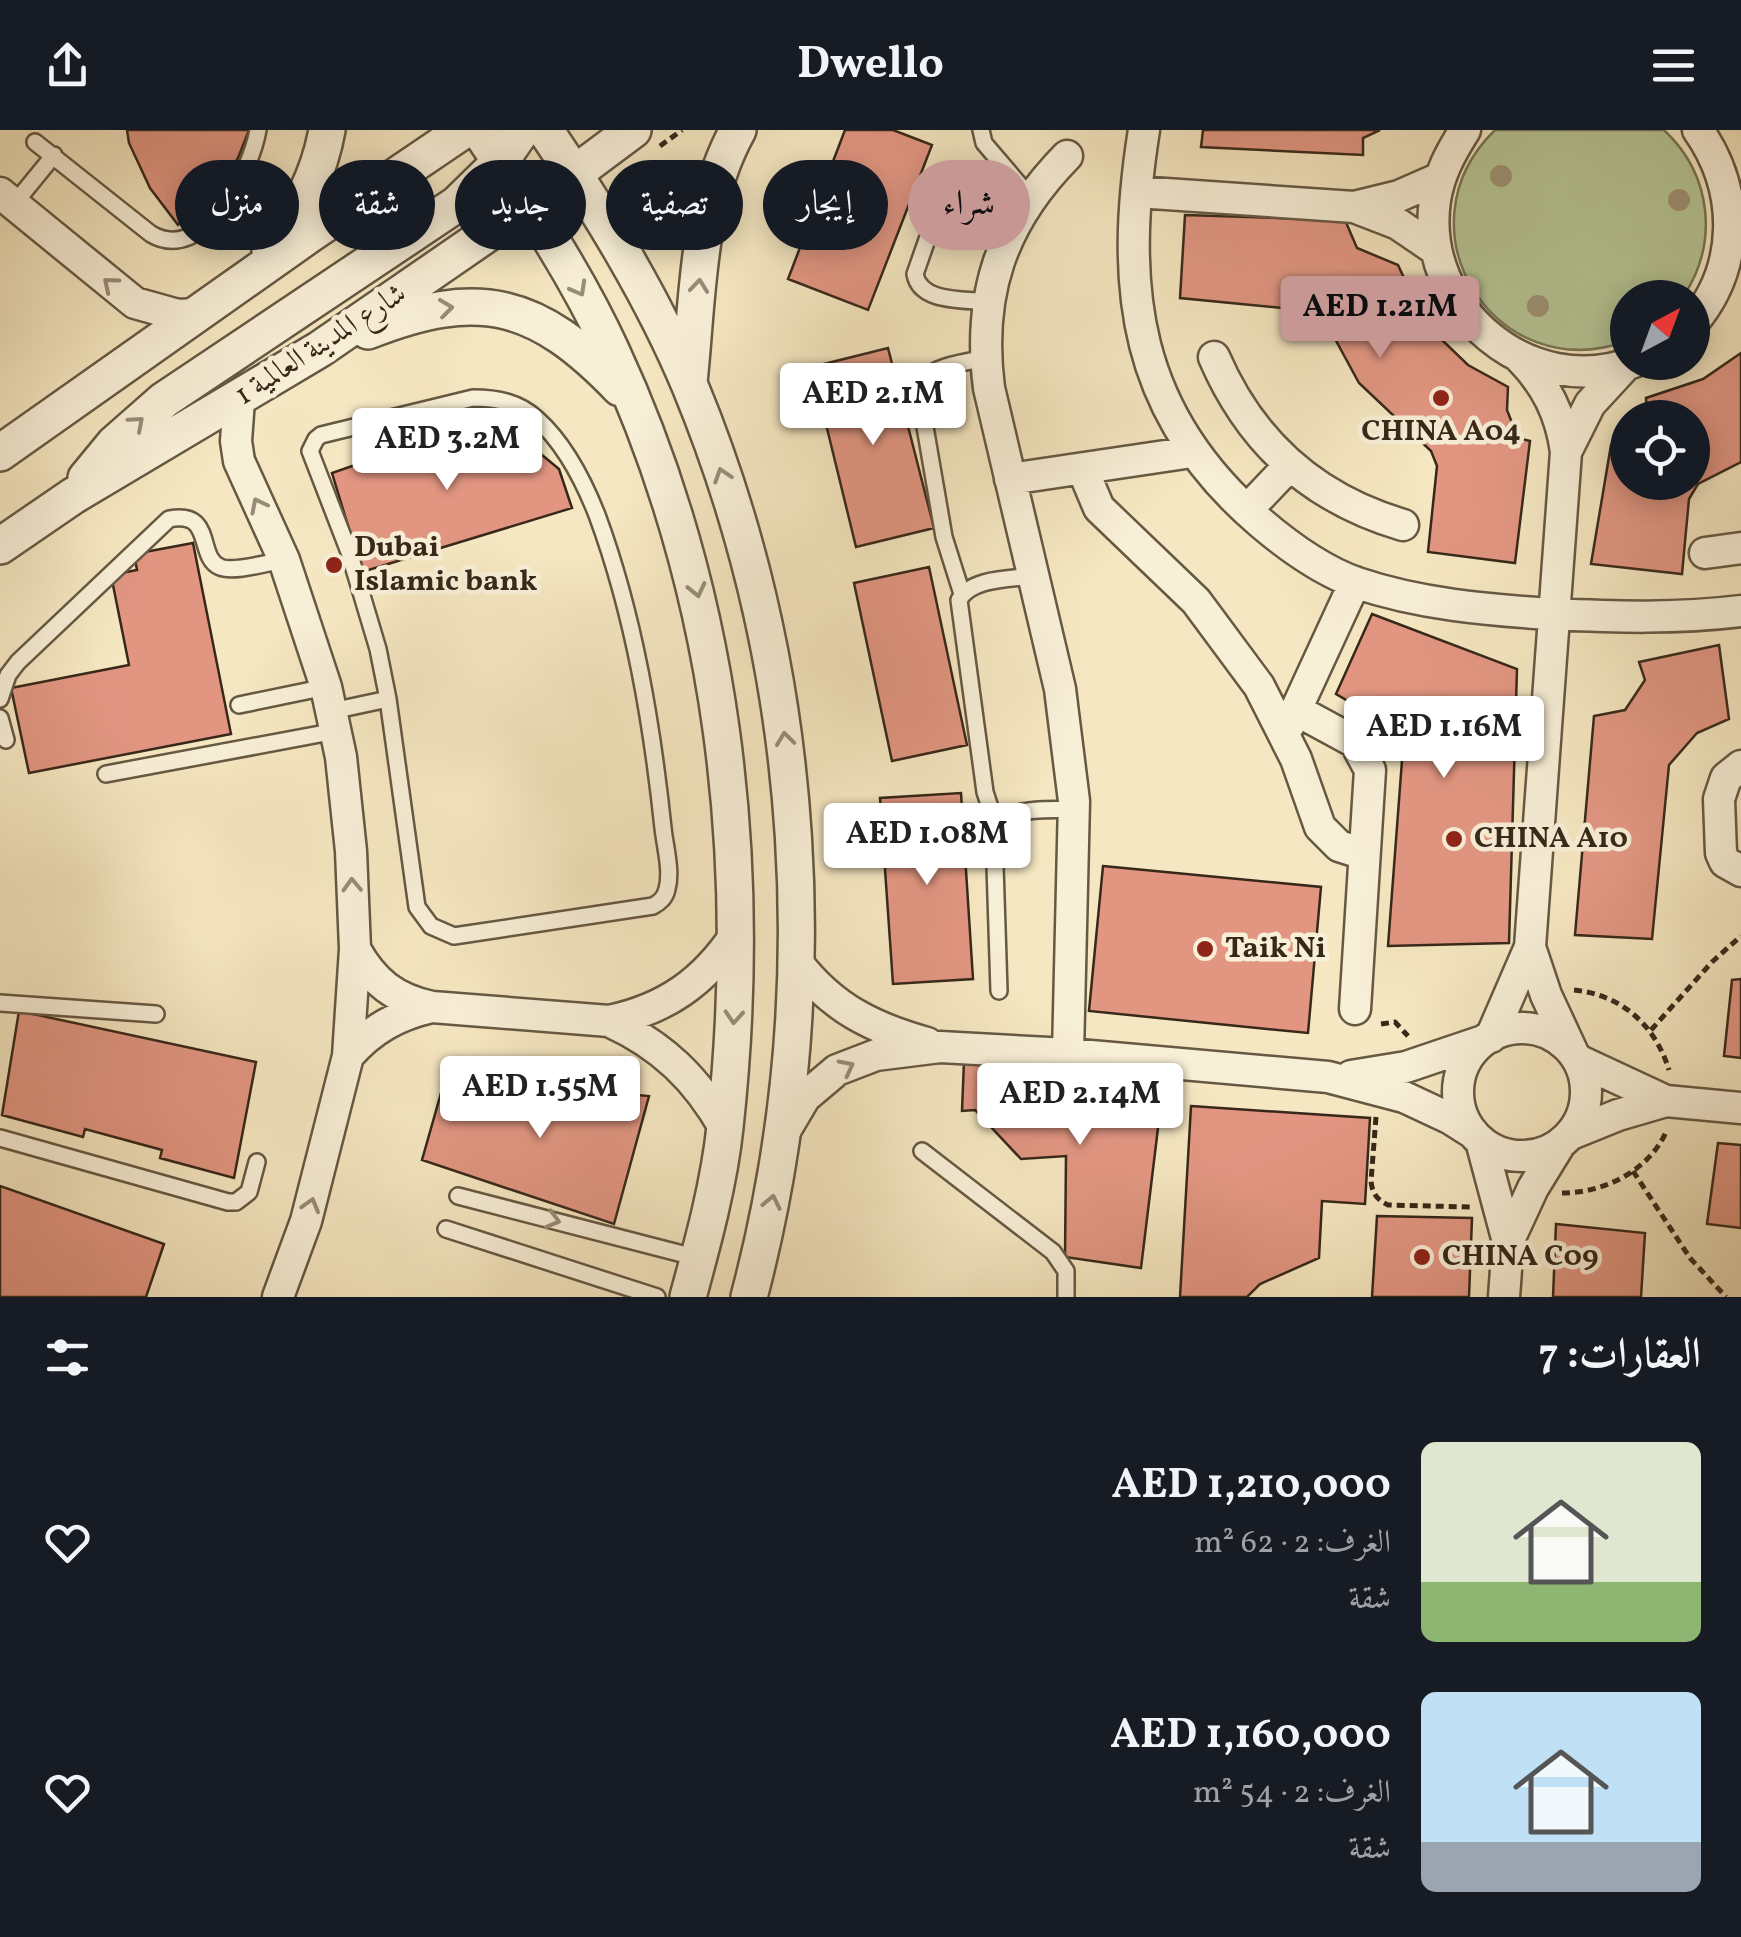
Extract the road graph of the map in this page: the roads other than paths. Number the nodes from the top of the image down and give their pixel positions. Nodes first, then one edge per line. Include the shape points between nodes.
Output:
1 (258, 130) edge
2 (326, 130) edge
3 (464, 130) edge
4 (479, 130) edge
5 (522, 130) edge
6 (545, 130) edge
7 (738, 130) edge
8 (981, 130) edge
9 (1144, 130) edge
10 (1465, 130) edge
11 (1698, 130) edge
12 (645, 139) edge
13 (35, 142) dead end
14 (54, 155) junction
15 (1067, 156) dead end
16 (499, 160) edge
17 (501, 160) edge
18 (565, 160) edge
19 (998, 160) edge
20 (586, 168) edge
21 (1440, 178) junction
22 (1137, 192) junction
23 (586, 195) edge
24 (1030, 197) edge
25 (7, 199) edge
26 (1735, 203) edge
27 (455, 205) edge
28 (1354, 207) junction
29 (463, 250) edge
30 (557, 250) edge
31 (923, 250) edge
32 (1003, 250) edge
33 (1436, 250) junction
34 (1733, 262) edge
35 (242, 284) junction
36 (1710, 300) edge
37 (988, 302) junction
38 (200, 314) junction
39 (320, 349) junction
40 (1519, 357) junction
41 (985, 358) junction
42 (1214, 358) dead end
43 (1610, 367) edge
44 (1614, 380) edge
45 (689, 383) junction
46 (239, 400) junction
47 (635, 404) junction
48 (2, 450) edge
49 (1192, 452) junction
50 (1566, 452) junction
51 (1289, 466) junction
52 (1087, 468) junction
53 (1010, 478) junction
54 (72, 496) junction
55 (1247, 510) junction
56 (1402, 526) dead end
57 (0, 546) edge
58 (1741, 548) edge
59 (1705, 552) dead end
60 (284, 560) junction
61 (0, 576) edge
62 (1034, 576) junction
63 (1355, 582) junction
64 (962, 594) junction
65 (1741, 611) edge
66 (1556, 614) junction
67 (0, 699) edge
68 (388, 699) junction
69 (239, 706) dead end
70 (331, 710) junction
71 (0, 718) edge
72 (1290, 721) junction
73 (6, 740) dead end
74 (1741, 766) edge
75 (106, 774) dead end
76 (1074, 809) junction
77 (996, 826) junction
78 (1364, 854) junction
79 (1741, 871) edge
80 (736, 934) junction
81 (1530, 947) junction
82 (355, 948) junction
83 (797, 962) junction
84 (1000, 990) dead end
85 (0, 1003) edge
86 (432, 1007) junction
87 (1354, 1008) dead end
88 (156, 1014) dead end
89 (609, 1021) junction
90 (1486, 1040) junction
91 (940, 1047) junction
92 (1068, 1054) junction
93 (348, 1056) junction
94 (1576, 1057) junction
95 (1328, 1078) junction
96 (1666, 1102) junction
97 (1741, 1108) edge
98 (725, 1130) junction
99 (783, 1134) junction
100 (1477, 1137) junction
101 (0, 1138) edge
102 (1566, 1139) junction
103 (922, 1150) dead end
104 (258, 1162) dead end
105 (458, 1196) dead end
106 (446, 1229) dead end
107 (1508, 1242) junction
108 (698, 1258) junction
109 (278, 1297) edge
110 (657, 1297) edge
111 (688, 1297) edge
112 (750, 1297) edge
113 (1066, 1297) edge
114 (1504, 1297) edge

1 - 14 lane via 248,164 219,212 181,241 160,240
2 - 35 street via 296,215
3 - 35 street
4 - 16 street
5 - 17 street
6 - 18 street
45 -> 7 street via 712,196
8 - 19 lane
9 - 22 street
10 - 21 street
11 - 26 street
12 - 20 street, شارع المدينة العالمية 1
13 - 14 lane
14 - 25 lane
15 - 24 street
21 - 28 street
21 - 33 street
22 - 28 street
22 - 49 street via 1140,324 1169,412
23 - 45 street
38 -> 25 street via 135,303
26 - 34 street
54 -> 27 street via 138,421
28 - 33 street via 1398,224
29 - 39 street, شارع المدينة العالمية 1
30 -> 47 street
31 - 37 lane via 915,274 928,294
32 - 37 street
33 - 40 street via 1464,313
34 - 36 street
35 - 38 street
37 - 41 street
38 - 48 street
39 - 46 street, شارع المدينة العالمية 1
39 -> 47 street via 432,308 490,307 570,340
40 - 43 street via 1561,370
40 - 50 street via 1552,400
41 - 53 street
41 - 64 lane via 929,374 919,392 944,536
42 - 51 street via 1252,428
44 - 50 street via 1590,404
83 -> 45 street via 789,776 772,660 739,528
46 - 54 street, شارع المدينة العالمية 1
60 -> 46 street via 239,461
47 -> 80 street via 678,520 710,650 728,782
49 - 52 street
49 - 55 street
50 - 66 street
51 - 55 street
51 - 56 street via 1331,496
52 - 53 street
52 - 72 street via 1099,508 1196,600
53 - 62 street
54 - 57 street, شارع المدينة العالمية 1
54 - 61 street
55 - 63 street
58 - 59 street
60 - 67 lane via 220,567 195,522 169,518 18,662
60 - 70 street
62 - 64 lane
62 - 76 street via 1065,716
63 - 66 street via 1454,605
63 - 72 street
64 - 77 lane via 958,607 985,792
65 - 66 street via 1656,618
66 - 81 street
68 - 68 lane via 414,895 431,926 454,936 646,909 664,896 668,881 646,705 597,516 550,435 509,402 474,398 321,436 312,445 311,458 364,600
68 - 70 lane
69 - 70 lane
70 - 75 lane
82 -> 70 street via 347,804
71 - 73 lane
72 - 78 street via 1320,827 1339,846
72 - 78 street via 1355,742 1368,760
74 - 79 street via 1726,778 1719,799 1721,853
76 - 77 lane via 1013,813
76 - 92 street
77 - 84 lane
78 - 87 street
80 - 89 street via 683,992
80 -> 98 street
81 - 90 street
81 - 94 street
82 - 86 street via 385,988
82 - 93 street
83 - 91 street via 848,1012
83 - 99 street
85 - 88 lane
86 - 89 street
86 - 93 street via 376,1029
89 - 98 street via 678,1064
90 - 94 street via 1526,1029 1545,1033
90 - 95 street via 1406,1067
90 - 100 street via 1462,1070 1459,1086 1464,1119
91 - 92 street
99 -> 91 street via 805,1097 837,1070 876,1055
92 - 95 street
109 -> 93 street via 306,1221
94 - 96 street
94 - 102 street via 1585,1103
95 - 100 street via 1428,1106
96 - 97 street
96 - 102 street
98 - 108 street
112 -> 99 street
100 - 102 street via 1512,1156 1529,1156
100 - 107 street
101 - 104 lane via 228,1202 250,1192
102 - 107 street
103 - 113 lane via 1053,1252 1066,1272
105 -> 108 lane
106 - 110 lane
107 - 114 street
108 - 111 street

